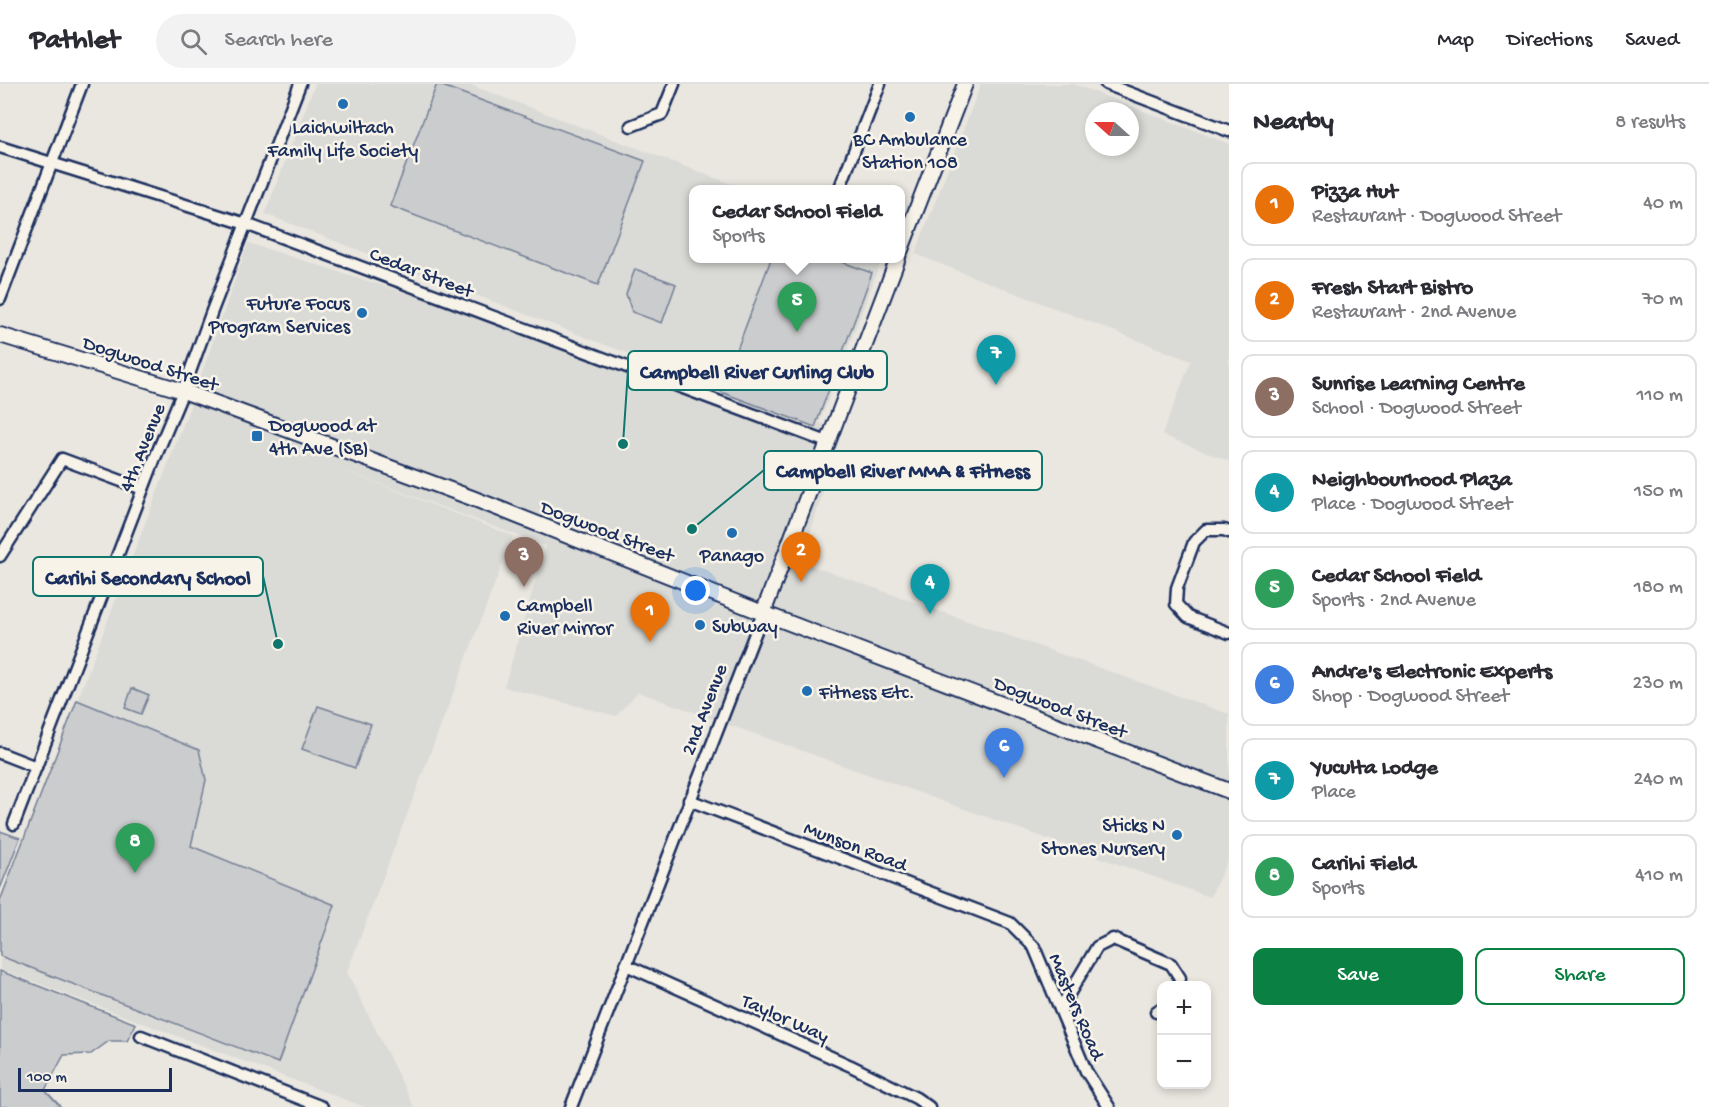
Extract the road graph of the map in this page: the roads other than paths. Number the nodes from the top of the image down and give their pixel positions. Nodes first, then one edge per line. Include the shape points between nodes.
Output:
1 (82, 84) edge
2 (300, 84) edge
3 (674, 84) edge
4 (880, 84) edge
5 (965, 84) edge
6 (1106, 84) edge
7 (631, 126) dead end
8 (1229, 131) edge
9 (0, 147) edge
10 (51, 163) junction
11 (841, 185) edge
12 (246, 224) junction
13 (905, 237) edge
14 (896, 263) edge
15 (0, 298) edge
16 (0, 335) edge
17 (183, 391) junction
18 (827, 442) junction
19 (143, 489) junction
20 (1229, 532) edge
21 (0, 556) edge
22 (763, 613) junction
23 (1229, 633) edge
24 (0, 753) edge
25 (36, 766) junction
26 (1229, 791) edge
27 (689, 800) junction
28 (14, 824) dead end
29 (1010, 923) joint
30 (626, 965) junction
31 (1180, 981) edge
32 (1060, 1009) junction
33 (141, 1036) dead end
34 (322, 1107) edge
35 (571, 1107) edge
36 (929, 1107) edge
37 (1109, 1107) edge

1 - 10 street
2 - 12 street, 4th Avenue
3 - 7 street via 662,114
4 - 11 street
5 - 13 main road
6 - 8 street
9 - 10 street, Cedar Street
10 - 12 street, Cedar Street
10 - 15 street
12 - 17 street, 4th Avenue
12 - 18 street, Cedar Street
14 - 18 main road, 2nd Avenue
16 - 17 main road, Dogwood Street
17 - 19 street, 4th Avenue
17 - 22 main road, Dogwood Street via 472,498
18 - 22 main road, 2nd Avenue
19 - 21 street via 62,459
19 - 25 street, 4th Avenue
20 - 23 street via 1206,530 1194,542 1177,588 1176,604 1188,617
22 - 26 main road, Dogwood Street
22 - 27 street, 2nd Avenue
24 - 25 street
25 - 28 street, 4th Avenue
27 - 29 street, Munson Road
27 - 30 street, 2nd Avenue
29 - 32 street, Masters Road via 1034,947
30 - 35 street, 2nd Avenue
30 - 36 street, Taylor Way via 851,1066
31 - 32 street via 1171,964 1113,939 1097,947
32 - 37 street, Masters Road via 1086,1071
33 - 34 street

